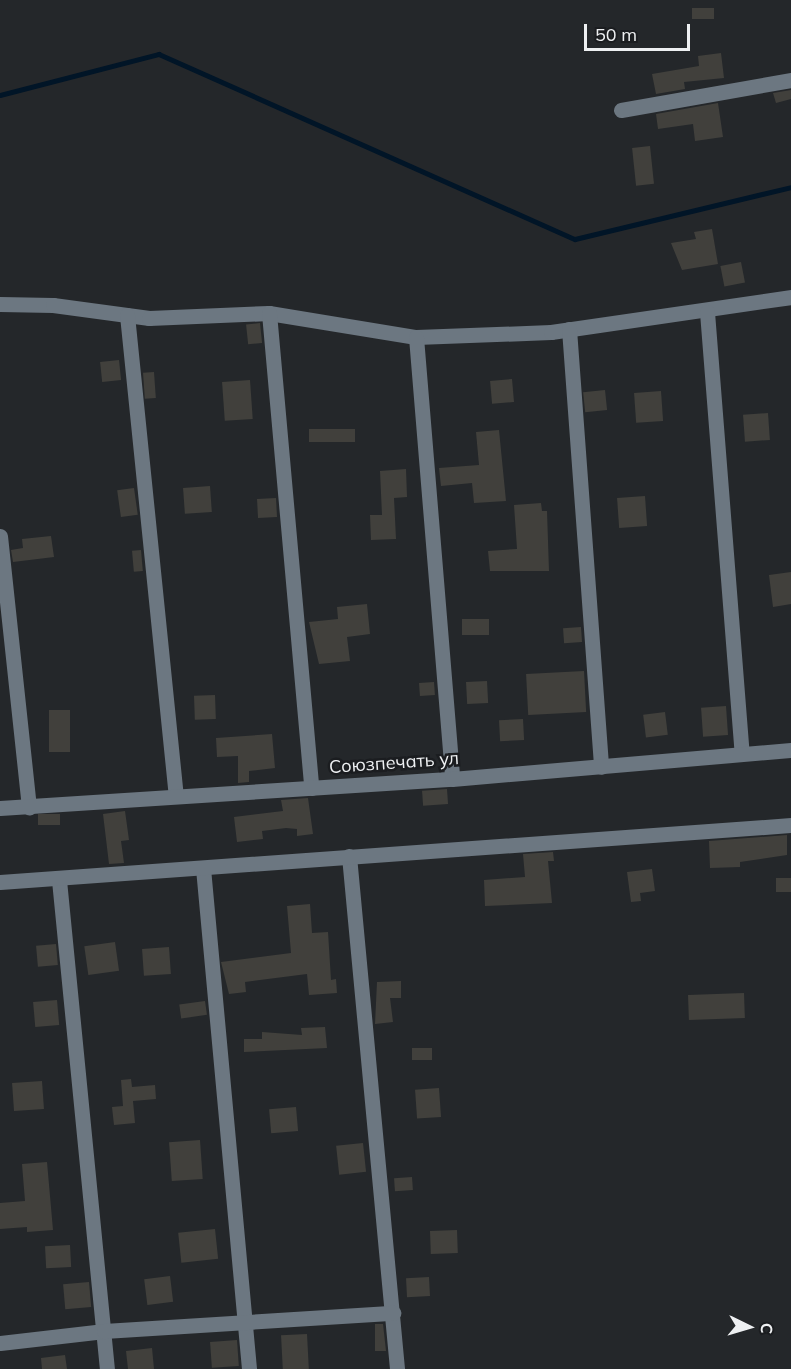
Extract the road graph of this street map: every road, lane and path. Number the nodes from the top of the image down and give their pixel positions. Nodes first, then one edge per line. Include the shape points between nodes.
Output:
1 (791, 80) edge
2 (621, 110) dead end
3 (791, 297) edge
4 (0, 304) edge
5 (707, 312) junction
6 (269, 313) junction
7 (127, 315) junction
8 (569, 329) junction
9 (416, 337) junction
10 (0, 536) edge
11 (791, 750) edge
12 (742, 753) junction
13 (601, 767) junction
14 (452, 779) junction
15 (311, 788) junction
16 (176, 796) junction
17 (29, 807) junction
18 (0, 808) edge
19 (791, 825) edge
20 (348, 856) junction
21 (202, 868) junction
22 (59, 880) junction
23 (0, 882) edge
24 (393, 1313) junction
25 (246, 1325) junction
26 (104, 1330) junction
27 (0, 1343) edge
28 (107, 1369) edge
29 (249, 1369) edge
30 (397, 1369) edge

1 - 2 street
3 - 5 street
4 - 7 street via 53,305
5 - 8 street
5 - 12 street
6 - 7 street via 149,318
6 - 9 street
6 - 15 street
7 - 16 street
8 - 9 street
8 - 13 street
9 - 14 street
10 - 17 street
11 - 12 street, Союзпечать ул
12 - 13 street, Союзпечать ул
13 - 14 street, Союзпечать ул
14 - 15 street, Союзпечать ул
15 - 16 street, Союзпечать ул
16 - 17 street, Союзпечать ул
17 - 18 street, Союзпечать ул
19 - 20 street
20 - 21 street
20 - 24 street
21 - 22 street
21 - 25 street
22 - 23 street
22 - 26 street
24 - 25 street
24 - 30 street
25 - 26 street
25 - 29 street
26 - 27 street
26 - 28 street

